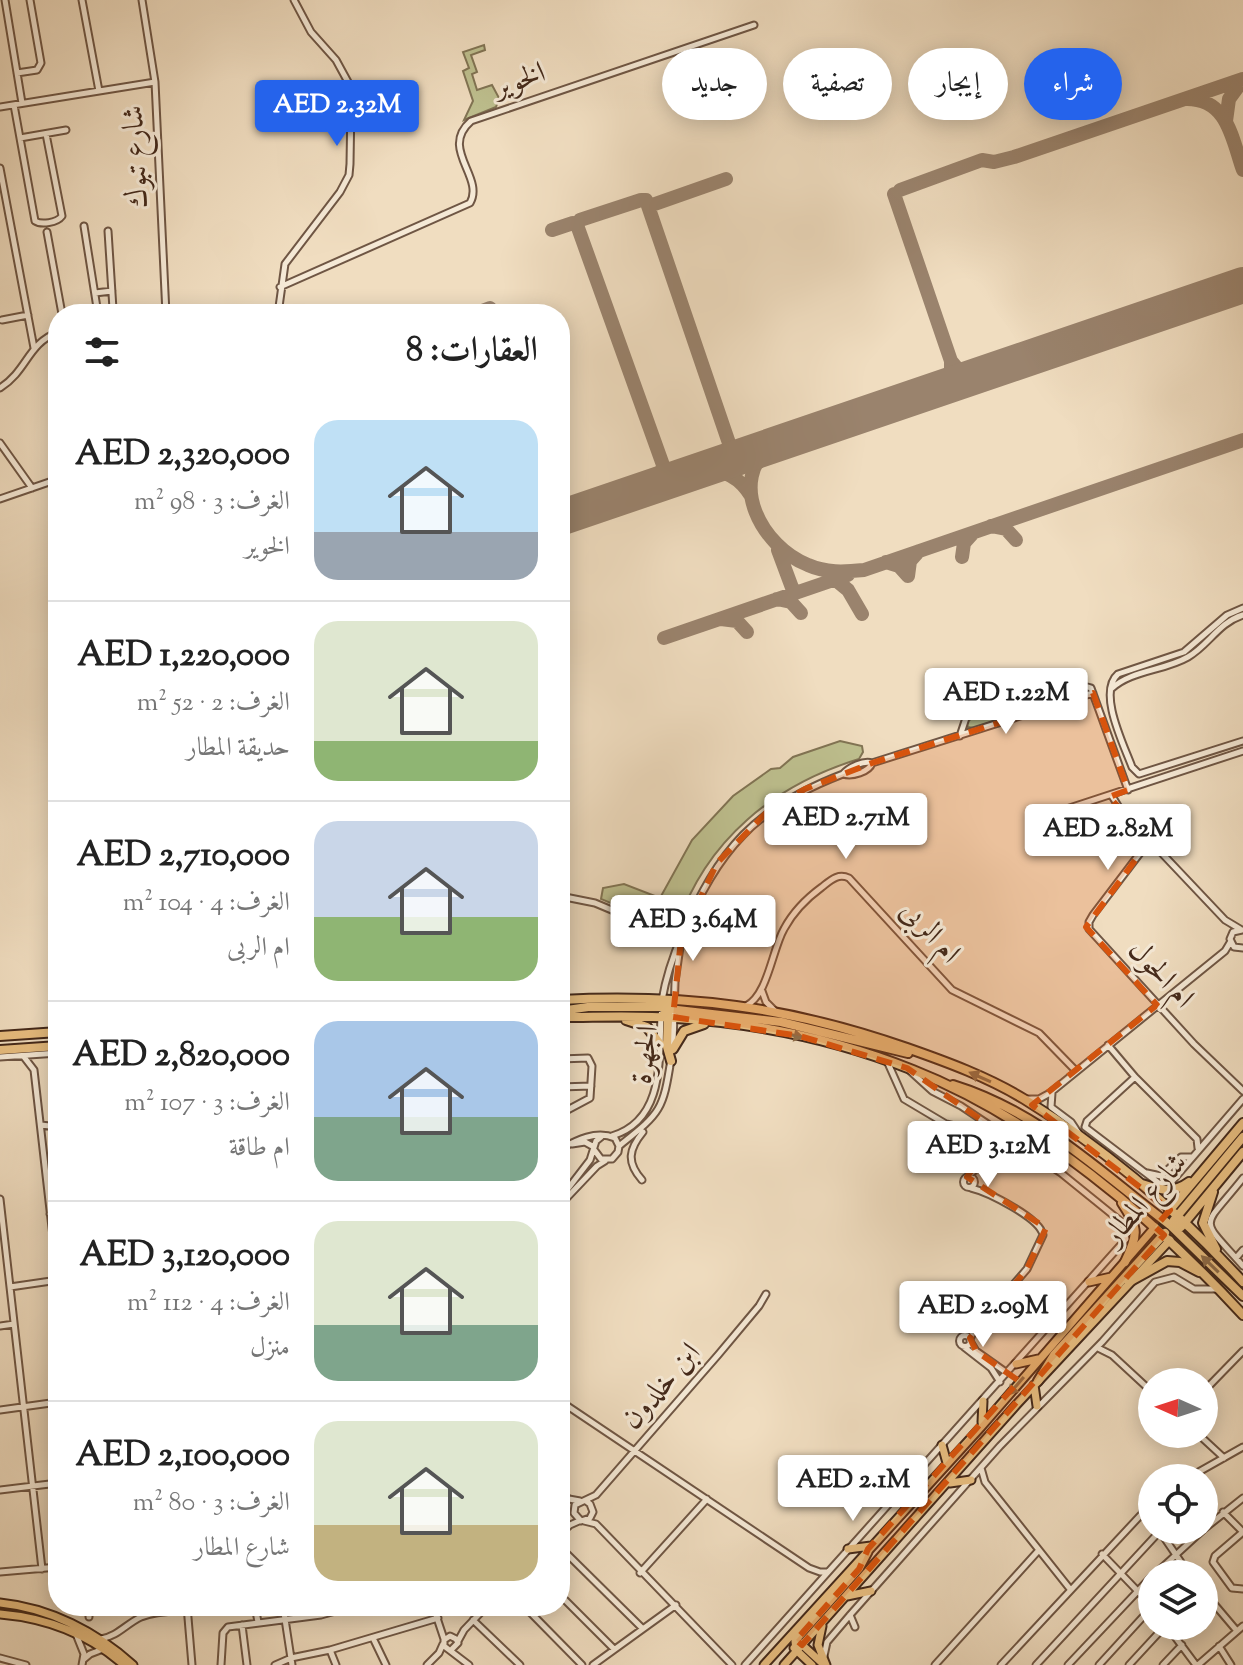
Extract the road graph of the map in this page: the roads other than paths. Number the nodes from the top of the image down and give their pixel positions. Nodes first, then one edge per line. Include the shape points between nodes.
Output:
1 (5, 0) edge
2 (30, 0) edge
3 (82, 0) edge
4 (142, 0) edge
5 (294, 0) edge
6 (754, 25) dead end
7 (17, 73) junction
8 (155, 82) junction
9 (99, 91) junction
10 (22, 103) junction
11 (14, 105) junction
12 (0, 107) edge
13 (66, 130) dead end
14 (46, 134) junction
15 (20, 138) junction
16 (0, 168) edge
17 (84, 226) dead end
18 (108, 231) dead end
19 (47, 232) dead end
20 (285, 264) junction
21 (298, 277) junction
22 (280, 287) junction
23 (112, 291) junction
24 (95, 293) junction
25 (60, 304) edge
26 (97, 304) edge
27 (111, 304) edge
28 (166, 304) edge
29 (279, 304) edge
30 (28, 315) junction
31 (2, 320) dead end
32 (48, 339) edge
33 (34, 348) junction
34 (0, 388) edge
35 (0, 443) edge
36 (48, 482) edge
37 (32, 488) junction
38 (0, 499) edge
39 (1243, 608) edge
40 (1243, 615) edge
41 (1110, 690) junction
42 (1044, 708) junction
43 (960, 736) junction
44 (1243, 741) edge
45 (1243, 751) edge
46 (1197, 756) junction
47 (1205, 763) junction
48 (1128, 790) junction
49 (1112, 796) junction
50 (1036, 819) dead end
51 (1150, 840) junction
52 (570, 897) edge
53 (1225, 920) junction
54 (1242, 930) edge
55 (681, 939) junction
56 (1231, 939) junction
57 (1241, 949) edge
58 (1221, 954) junction
59 (762, 990) junction
60 (570, 1001) edge
61 (1157, 1005) junction
62 (744, 1006) junction
63 (668, 1009) junction
64 (570, 1012) edge
65 (776, 1012) junction
66 (570, 1015) edge
67 (618, 1017) junction
68 (716, 1022) junction
69 (48, 1033) edge
70 (0, 1036) edge
71 (660, 1044) junction
72 (1108, 1045) junction
73 (48, 1047) edge
74 (673, 1049) junction
75 (0, 1050) edge
76 (48, 1054) edge
77 (41, 1055) junction
78 (0, 1057) edge
79 (24, 1057) junction
80 (932, 1057) junction
81 (570, 1059) edge
82 (886, 1060) junction
83 (671, 1061) junction
84 (907, 1068) junction
85 (34, 1070) junction
86 (1076, 1071) junction
87 (1135, 1077) junction
88 (933, 1079) junction
89 (591, 1086) junction
90 (570, 1087) edge
91 (1054, 1088) junction
92 (1241, 1090) edge
93 (1025, 1099) junction
94 (1242, 1100) edge
95 (570, 1109) edge
96 (1243, 1123) edge
97 (987, 1124) junction
98 (41, 1125) junction
99 (48, 1126) edge
100 (645, 1128) junction
101 (612, 1136) junction
102 (601, 1137) junction
103 (1243, 1137) edge
104 (1080, 1138) junction
105 (1197, 1139) junction
106 (1206, 1139) junction
107 (570, 1143) edge
108 (570, 1144) edge
109 (619, 1146) junction
110 (595, 1149) junction
111 (987, 1150) junction
112 (1198, 1150) junction
113 (1243, 1152) edge
114 (607, 1160) junction
115 (1211, 1162) junction
116 (967, 1177) junction
117 (1243, 1178) edge
118 (642, 1180) dead end
119 (1138, 1182) junction
120 (973, 1185) junction
121 (1216, 1185) junction
122 (570, 1187) edge
123 (570, 1192) edge
124 (48, 1194) edge
125 (1117, 1196) junction
126 (0, 1199) edge
127 (1183, 1208) junction
128 (1191, 1215) junction
129 (1172, 1222) junction
130 (1155, 1227) junction
131 (1167, 1237) junction
132 (3, 1243) edge
133 (1243, 1250) edge
134 (1236, 1258) junction
135 (1125, 1262) junction
136 (1225, 1263) junction
137 (1243, 1266) edge
138 (1205, 1273) junction
139 (1113, 1276) junction
140 (48, 1281) edge
141 (1089, 1282) junction
142 (1129, 1282) junction
143 (1243, 1282) edge
144 (10, 1287) junction
145 (1220, 1290) junction
146 (768, 1296) dead end
147 (1243, 1296) edge
148 (1243, 1315) edge
149 (14, 1324) junction
150 (0, 1326) edge
151 (969, 1338) junction
152 (1106, 1338) junction
153 (964, 1347) junction
154 (1097, 1347) junction
155 (1243, 1351) edge
156 (1112, 1355) junction
157 (1040, 1358) junction
158 (1016, 1364) junction
159 (1007, 1373) junction
160 (1218, 1377) edge
161 (1138, 1379) edge
162 (1000, 1382) junction
163 (1036, 1383) junction
164 (983, 1401) junction
165 (48, 1403) edge
166 (24, 1406) junction
167 (1037, 1406) junction
168 (570, 1408) edge
169 (0, 1410) edge
170 (981, 1427) junction
171 (942, 1445) junction
172 (1243, 1447) edge
173 (1213, 1448) edge
174 (636, 1451) junction
175 (1224, 1458) junction
176 (947, 1463) junction
177 (1213, 1464) edge
178 (981, 1468) junction
179 (971, 1480) junction
180 (985, 1482) junction
181 (947, 1483) junction
182 (48, 1484) edge
183 (33, 1486) junction
184 (0, 1490) edge
185 (596, 1495) junction
186 (1243, 1498) edge
187 (570, 1499) edge
188 (707, 1499) junction
189 (570, 1501) edge
190 (584, 1501) junction
191 (593, 1510) junction
192 (574, 1511) junction
193 (1223, 1512) junction
194 (1138, 1516) edge
195 (1218, 1517) edge
196 (582, 1521) junction
197 (596, 1524) junction
198 (570, 1525) joint
199 (1243, 1532) edge
200 (1147, 1544) edge
201 (1168, 1544) edge
202 (1187, 1544) edge
203 (870, 1548) junction
204 (848, 1549) junction
205 (1039, 1550) junction
206 (1102, 1554) junction
207 (1175, 1554) junction
208 (570, 1557) edge
209 (1169, 1560) edge
210 (1179, 1560) edge
211 (48, 1568) edge
212 (809, 1568) junction
213 (42, 1569) junction
214 (0, 1572) edge
215 (827, 1572) junction
216 (640, 1573) junction
217 (1121, 1573) junction
218 (815, 1584) junction
219 (1070, 1589) junction
220 (1243, 1589) edge
221 (1138, 1590) joint
222 (871, 1591) junction
223 (845, 1597) junction
224 (0, 1603) edge
225 (570, 1605) edge
226 (676, 1605) junction
227 (1218, 1609) edge
228 (0, 1614) edge
229 (48, 1615) edge
230 (850, 1615) junction
231 (53, 1616) edge
232 (144, 1616) edge
233 (188, 1616) edge
234 (257, 1616) edge
235 (285, 1616) edge
236 (312, 1616) edge
237 (476, 1616) edge
238 (534, 1616) edge
239 (438, 1618) joint
240 (285, 1619) junction
241 (473, 1620) junction
242 (258, 1622) junction
243 (824, 1622) junction
244 (1138, 1622) edge
245 (242, 1625) junction
246 (1243, 1626) edge
247 (855, 1627) dead end
248 (642, 1628) junction
249 (464, 1630) junction
250 (1237, 1631) junction
251 (75, 1633) junction
252 (117, 1635) junction
253 (373, 1638) junction
254 (101, 1639) junction
255 (447, 1639) junction
256 (1153, 1640) edge
257 (1178, 1640) edge
258 (794, 1642) junction
259 (458, 1643) junction
260 (1182, 1645) junction
261 (1219, 1646) junction
262 (104, 1649) junction
263 (614, 1649) junction
264 (116, 1650) junction
265 (330, 1650) junction
266 (450, 1650) junction
267 (439, 1653) junction
268 (0, 1658) edge
269 (462, 1658) junction
270 (82, 1662) edge
271 (292, 1662) edge
272 (731, 1662) edge
273 (746, 1664) edge
274 (26, 1665) edge
275 (124, 1665) edge
276 (133, 1665) edge
277 (192, 1665) edge
278 (221, 1665) edge
279 (247, 1665) edge
280 (275, 1665) edge
281 (336, 1665) edge
282 (386, 1665) edge
283 (427, 1665) edge
284 (469, 1665) edge
285 (520, 1665) edge
286 (582, 1665) edge
287 (593, 1665) edge
288 (764, 1665) edge
289 (784, 1665) edge
290 (812, 1665) edge
291 (825, 1665) edge
292 (935, 1665) edge
293 (1001, 1665) edge
294 (1036, 1665) edge
295 (1068, 1665) edge
296 (1099, 1665) edge
297 (1129, 1665) edge
298 (1163, 1665) edge
299 (1197, 1665) edge
300 (1231, 1665) edge

1 - 7 street
2 - 7 street via 41,63 37,70
3 - 9 street
4 - 8 street, شارع تبوك
5 - 20 street via 345,76 351,145 345,184
6 - 21 street, الخوير via 471,121 459,145 473,191 470,203
7 - 10 street
8 - 9 street
8 - 28 street, شارع تبوك
9 - 10 street
10 - 11 street
11 - 12 street
11 - 15 street
13 - 14 street
14 - 15 street
14 - 15 street via 62,216 39,224
16 - 30 street
17 - 24 street
18 - 23 street
19 - 25 street
20 - 21 street
20 - 22 street
21 - 22 street, الخوير
22 - 29 street
23 - 24 street
23 - 27 street
24 - 26 street
30 - 31 street
30 - 33 street
32 - 33 street
33 - 34 street via 17,376
35 - 37 street
36 - 37 street
37 - 38 street
39 - 41 street via 1184,652 1118,674
40 - 41 street via 1222,625 1187,658 1123,680
41 - 46 street via 1109,702 1135,772 1144,774
42 - 43 street
42 - 43 street via 1039,695 1032,693 966,718
42 - 48 street via 1093,693
43 - 55 street via 867,762 768,811 717,863
44 - 46 street
45 - 47 street
46 - 47 street
47 - 48 street
48 - 49 street
49 - 50 street
49 - 51 street
51 - 53 street
51 - 61 street, ام الحول via 1089,922 1093,935
52 - 55 street
53 - 54 street
53 - 56 street
54 - 56 street via 1233,932
55 - 63 street
55 - 63 street via 674,951
56 - 57 street
56 - 58 street
57 - 58 street
58 - 61 street
59 - 62 street, ام الربى
59 - 65 street
59 - 86 street, ام الربى via 785,925 840,875 849,878 952,990 1039,1033
60 - 63 highway
61 - 72 street
61 - 92 street, ام الحول
62 - 63 highway
62 - 65 highway
63 - 64 highway via 588,1007
63 - 67 highway
63 - 68 highway
63 - 71 street, الجهرة
63 - 74 street, الجهرة
63 - 80 highway via 781,1022
63 - 83 highway
65 - 80 highway via 846,1028
66 - 67 highway
67 - 71 highway via 647,1027
68 - 74 highway via 687,1029
68 -> 82 highway via 786,1033
69 - 70 highway
71 - 101 street, الجهرة via 647,1112 634,1126
72 - 86 street
72 - 87 street
73 - 75 highway
74 - 83 street, الجهرة
76 - 77 street
77 - 79 street
77 - 85 street
78 - 79 street
79 - 85 street
93 -> 80 highway
81 - 89 street via 590,1059
82 - 84 highway
82 - 111 street via 904,1099 980,1138
83 - 100 street, الجهرة via 660,1106
84 - 88 highway
84 - 97 street, شارع المطار via 932,1091
85 - 98 street
86 - 91 street
87 - 105 street
87 - 112 street, شارع المطار via 1087,1121 1087,1130 1156,1183 1173,1180
88 - 125 highway via 1039,1139
88 - 129 highway via 987,1096 1031,1119
89 - 90 street
89 - 95 street via 590,1098
91 - 93 street via 1042,1098
91 - 104 street via 1050,1104 1074,1125
92 - 94 street, ام الحول
93 - 104 highway
94 - 106 street, شارع المطار
96 - 115 highway, شارع المطار
97 - 111 street via 992,1138
97 - 141 street, شارع المطار via 1061,1173 1124,1224 1126,1239
98 - 99 street
98 - 124 street
100 - 109 street, الجهرة
100 - 118 street via 630,1157
101 - 102 street
101 - 109 street
102 - 107 street
102 - 110 street
103 - 127 highway
104 - 119 highway
105 - 106 street
105 - 112 street
106 - 112 street, شارع المطار
108 - 110 street via 585,1142
109 - 114 street via 617,1155
110 - 114 street
110 - 122 street
111 - 116 street
113 - 121 highway, شارع المطار
114 - 123 street
115 - 119 highway via 1173,1190
115 - 129 highway, شارع المطار
116 - 120 street via 973,1178
116 - 120 street via 963,1183
117 - 134 street, شارع المطار via 1211,1216 1209,1226
119 - 129 highway
120 - 151 street via 1039,1224 1043,1235 1027,1269
121 - 128 highway, شارع المطار
121 - 136 highway via 1203,1226
125 - 130 highway
125 - 135 highway via 1136,1228
126 - 132 street
127 - 128 highway
127 - 129 highway
128 - 129 highway, شارع المطار
129 - 130 highway
129 - 131 highway
129 - 136 highway
147 -> 129 highway
130 - 131 highway
130 - 135 main road, شارع المطار
131 - 138 highway
131 - 142 main road, شارع المطار
131 - 163 highway via 1054,1355
132 - 144 street
133 - 134 street
134 - 137 street
135 - 139 main road, شارع المطار
136 - 143 highway
138 - 142 highway via 1167,1261
138 - 145 highway
139 - 141 main road
139 - 157 main road, شارع المطار
140 - 144 street
141 - 158 street, شارع المطار
142 - 163 main road, شارع المطار
144 - 149 street
145 - 148 highway
145 - 152 street, شارع المطار via 1197,1289 1174,1277 1160,1279
146 - 174 street, ابن خلدون
149 - 150 street
149 - 166 street
151 - 153 street
151 - 153 street via 959,1340
151 - 159 street via 976,1351
152 - 154 street, شارع المطار
152 - 156 street
153 - 162 street
154 - 156 street
154 - 167 street, شارع المطار
155 - 160 street
156 - 161 street
157 - 158 main road
157 -> 170 main road, شارع المطار
158 - 159 street, شارع المطار
159 - 162 street, شارع المطار
162 - 164 street, شارع المطار
163 - 167 main road
163 - 181 main road, شارع المطار
164 - 170 main road
164 - 171 street, شارع المطار
165 - 166 street
166 - 169 street
166 - 183 street
167 - 178 street, شارع المطار
168 - 174 street
170 - 176 main road, شارع المطار
171 - 176 main road
171 - 204 street, شارع المطار
172 - 175 street
173 - 175 street
174 - 185 street, ابن خلدون
174 - 188 street
175 - 177 street
176 - 203 main road, شارع المطار
178 - 179 street, شارع المطار
178 - 180 street
179 - 180 street
179 - 181 main road
179 - 222 street, شارع المطار
180 - 205 street
181 - 223 main road, شارع المطار
182 - 183 street
183 - 184 street
183 - 213 street
185 - 190 street, ابن خلدون
185 - 191 street, ابن خلدون
186 - 193 street
187 - 190 street
188 - 212 street
188 - 216 street
189 - 192 street
190 - 191 street
190 - 192 street, ابن خلدون
191 - 196 street
191 - 197 street
192 - 196 street
192 - 198 street
193 - 195 street
193 - 199 street
194 - 206 street
196 - 197 street
196 - 198 street
197 - 216 street
199 - 220 street via 1213,1562 1232,1588
200 - 217 street
201 - 207 street
202 - 207 street
203 - 204 main road
203 - 258 main road, شارع المطار
204 - 215 street, شارع المطار
205 - 219 street
205 - 292 street
206 - 217 street
206 - 219 street
207 - 209 street
207 - 210 street
208 - 248 street
211 - 213 street
212 - 215 street
212 - 218 street
213 - 214 street
215 - 218 street, شارع المطار
216 - 226 street
217 - 221 street
217 - 294 street
218 - 273 street, شارع المطار
219 - 293 street
221 - 295 street
222 - 223 main road
222 - 230 street, شارع المطار
223 - 243 main road, شارع المطار
224 - 229 main road
225 - 263 street
226 - 248 street
226 - 272 street
227 - 250 street
228 - 251 main road via 37,1619
230 - 247 street
230 - 291 street, شارع المطار via 827,1642
231 - 254 main road
232 - 252 street
233 - 277 street
234 - 242 street
235 - 240 street
236 - 240 street
237 - 241 street
238 - 286 street
239 - 253 street
239 - 255 street
240 - 242 street
240 - 271 street
241 - 249 street
241 - 285 street
242 - 245 street
243 - 258 main road, شارع المطار
243 - 291 main road via 818,1645
244 - 296 street
245 - 278 street via 225,1629
245 - 279 street
246 - 250 street
248 - 263 street
249 - 255 street
249 - 259 street
250 - 261 street
251 - 262 main road
251 - 270 street
252 - 254 street
252 - 264 street
253 - 265 street
253 - 282 street
254 - 264 main road
255 - 259 street
255 - 266 street
255 - 267 street
256 - 297 street
257 - 260 street
258 - 288 main road, شارع المطار
258 - 289 main road, شارع المطار
258 - 290 main road
258 - 291 main road
259 - 266 street
259 - 269 street
260 - 298 street
260 - 299 street
261 - 299 street
261 - 300 street
262 - 270 street
262 - 275 main road
263 - 287 street
264 - 276 main road
265 - 271 street
265 - 281 street
266 - 267 street
266 - 269 street
267 - 283 street
268 - 274 street
269 - 284 street
271 - 280 street
272 - 273 street

